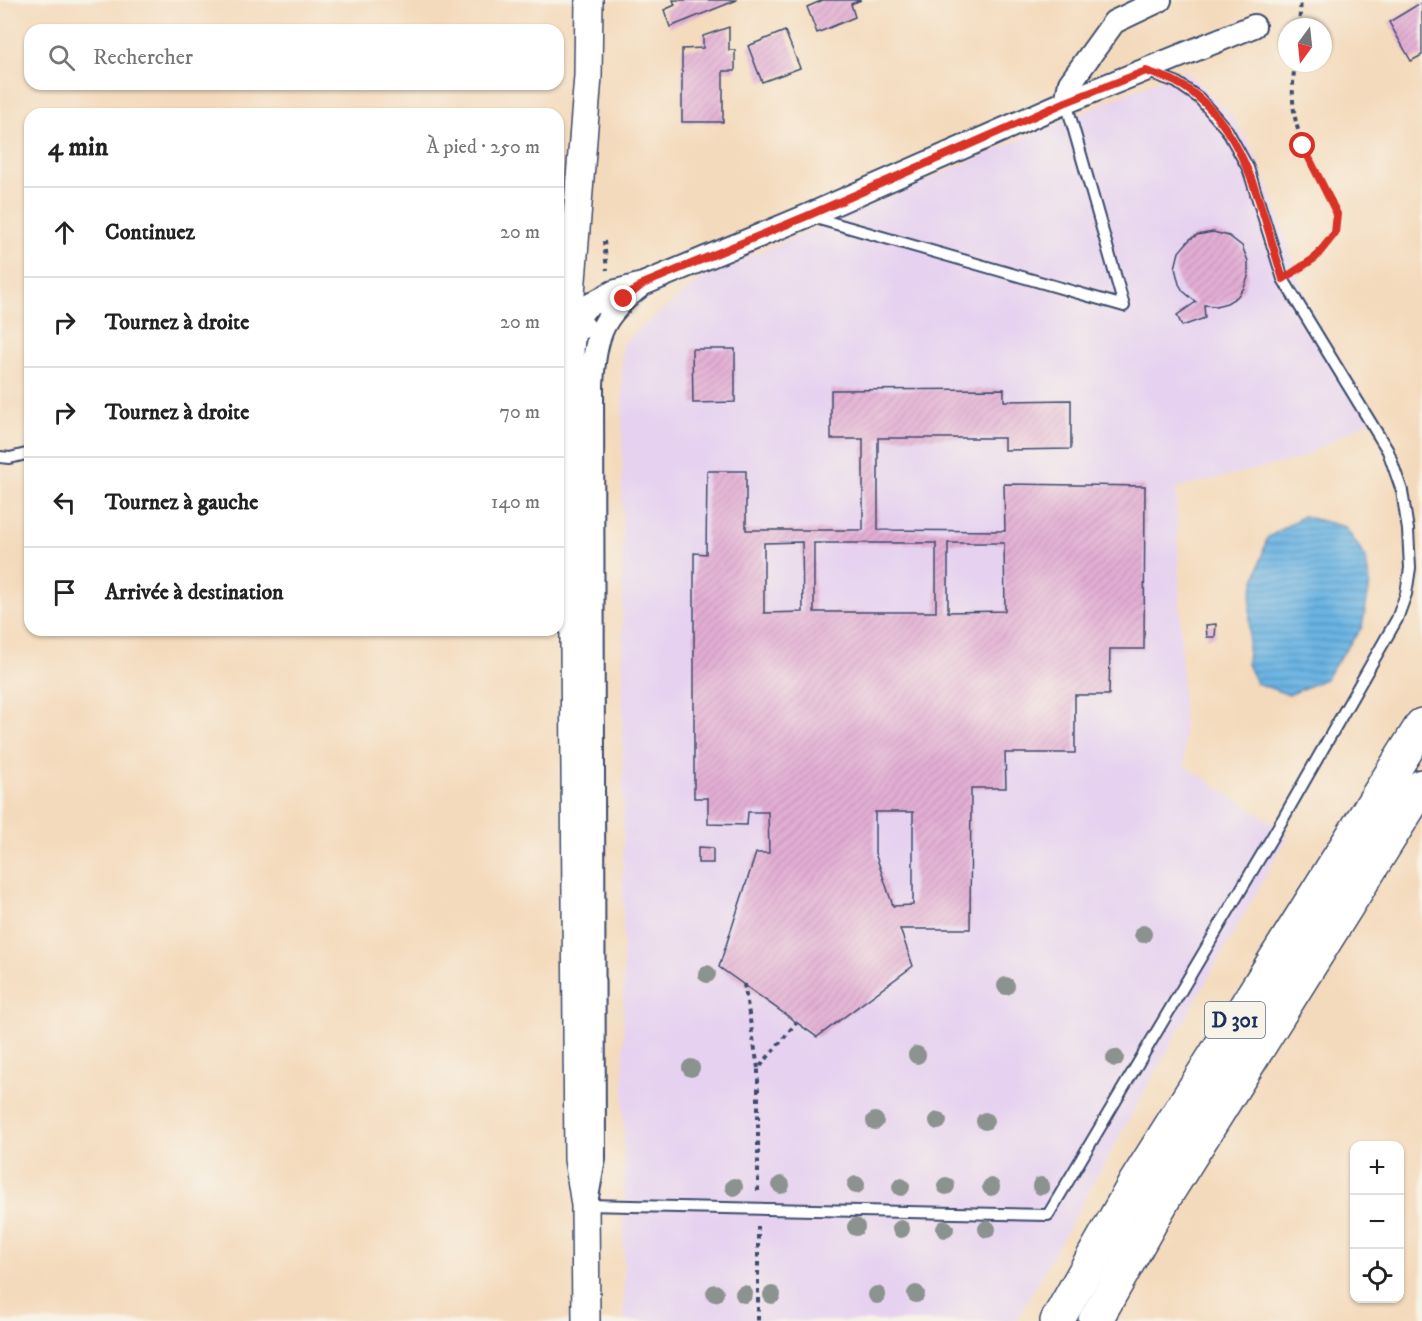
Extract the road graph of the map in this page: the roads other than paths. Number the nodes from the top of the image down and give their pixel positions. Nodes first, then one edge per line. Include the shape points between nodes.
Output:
1 (589, 0) edge
2 (1161, 0) edge
3 (1254, 26) dead end
4 (1146, 71) junction
5 (1066, 102) junction
6 (807, 216) junction
7 (643, 284) junction
8 (573, 325) junction
9 (601, 330) junction
10 (24, 454) edge
11 (0, 457) edge
12 (1422, 725) edge
13 (1422, 786) edge
14 (585, 1205) junction
15 (586, 1321) edge
16 (1057, 1321) edge
17 (1095, 1321) edge

1 - 8 street via 584,135 571,225
2 - 5 street via 1114,22 1070,83
3 - 4 street
4 - 5 street
4 - 14 lane via 1176,82 1199,98 1227,130 1248,168 1285,282 1388,451 1402,491 1408,530 1410,568 1397,619 1048,1215
5 - 6 street
5 - 6 lane via 1124,306
6 - 7 street
7 - 8 street via 591,303
7 - 9 street via 624,299
8 - 9 street
8 - 14 street via 570,350 578,1159
9 - 14 street via 592,384 594,1159
10 - 11 lane
12 - 16 highway, D 301 via 1141,1174
13 - 17 highway, D 301 via 1166,1196
14 - 15 street

